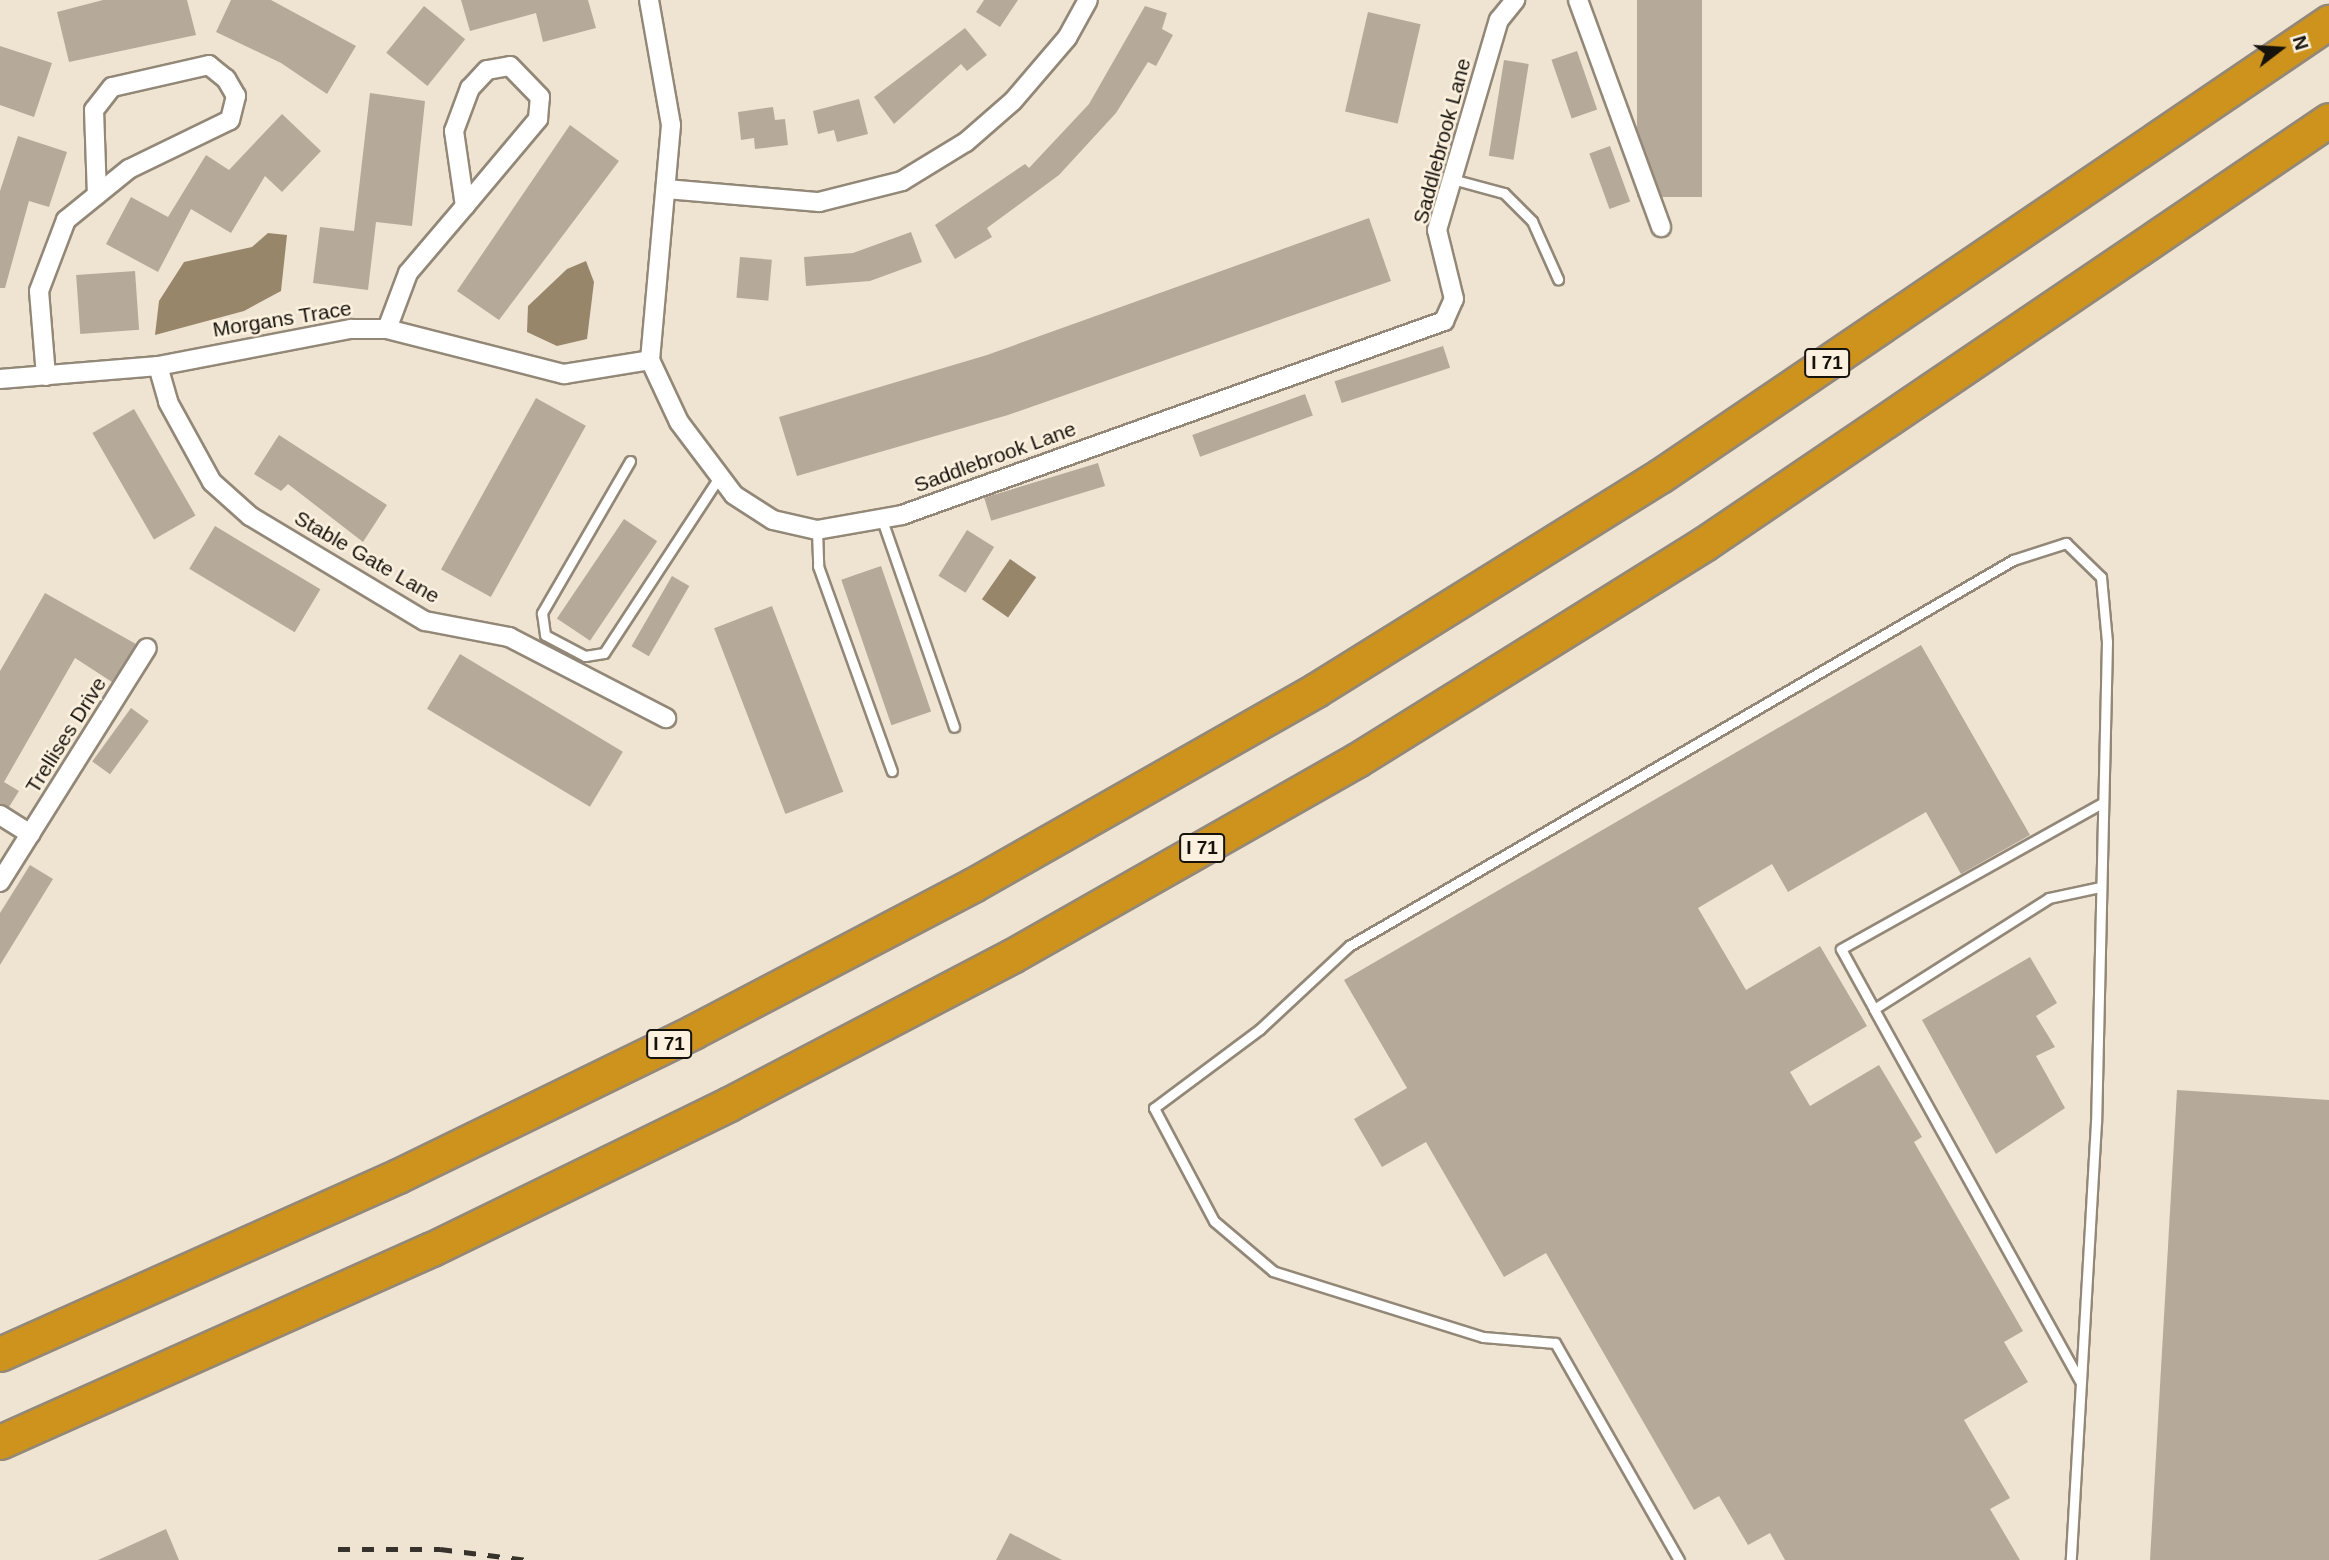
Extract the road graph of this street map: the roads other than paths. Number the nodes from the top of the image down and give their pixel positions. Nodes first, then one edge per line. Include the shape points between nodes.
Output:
1 (649, 0) edge
2 (1088, 0) edge
3 (1515, 0) edge
4 (1578, 0) edge
5 (2329, 22) edge
6 (2329, 120) edge
7 (1452, 179) junction
8 (666, 189) junction
9 (97, 195) dead end
10 (465, 206) junction
11 (1661, 227) dead end
12 (1558, 279) dead end
13 (387, 329) junction
14 (650, 360) junction
15 (158, 366) junction
16 (46, 376) junction
17 (0, 379) edge
18 (631, 461) dead end
19 (718, 479) junction
20 (882, 520) junction
21 (817, 530) junction
22 (147, 648) dead end
23 (666, 718) dead end
24 (954, 727) dead end
25 (892, 771) dead end
26 (2101, 804) junction
27 (0, 815) edge
28 (30, 834) junction
29 (0, 882) edge
30 (2099, 887) junction
31 (1874, 1009) junction
32 (0, 1354) edge
33 (2081, 1382) junction
34 (0, 1442) edge
35 (1679, 1560) edge
36 (2071, 1560) edge

1 - 8 street via 671,125
2 - 8 street via 1067,38 1013,101 966,142 902,181 819,202
3 - 7 street, Saddlebrook Lane via 1499,20
4 - 11 street
5 - 32 highway, I 71 via 1660,476 1292,704 973,885 693,1032 398,1176
6 - 34 highway, I 71 via 1704,544 1357,760 1036,942 729,1104 432,1249
7 - 12 lane via 1504,193 1532,221
7 - 20 street, Saddlebrook Lane via 1437,230 1454,299 1444,321
8 - 14 street
9 - 16 street via 94,110 112,87 209,65 226,79 236,96 230,120 129,169 65,220 40,291
10 - 10 street via 538,119 540,97 510,66 487,70 470,88 454,131
10 - 13 street via 408,273
13 - 14 street, Morgans Trace via 564,374
13 - 15 street, Morgans Trace via 302,335
14 - 19 street, Saddlebrook Lane via 679,422
15 - 16 street, Morgans Trace
15 - 23 street, Stable Gate Lane via 168,402 212,481 250,516 425,621 509,637
16 - 17 street, Morgans Trace
18 - 19 lane via 542,613 545,635 585,656 604,653
19 - 21 street, Saddlebrook Lane via 773,520
20 - 21 street, Saddlebrook Lane
20 - 24 lane
21 - 25 lane via 818,566
22 - 28 street, Trellises Drive
26 - 30 lane
26 - 31 lane via 1841,950
26 - 35 lane via 2107,642 2101,578 2066,543 2013,560 1349,946 1261,1029 1154,1108 1214,1221 1273,1271 1483,1337 1555,1343
27 - 28 street
28 - 29 street, Trellises Drive
30 - 31 lane via 2049,898
30 - 33 lane via 2096,1122
31 - 33 lane
33 - 36 lane

